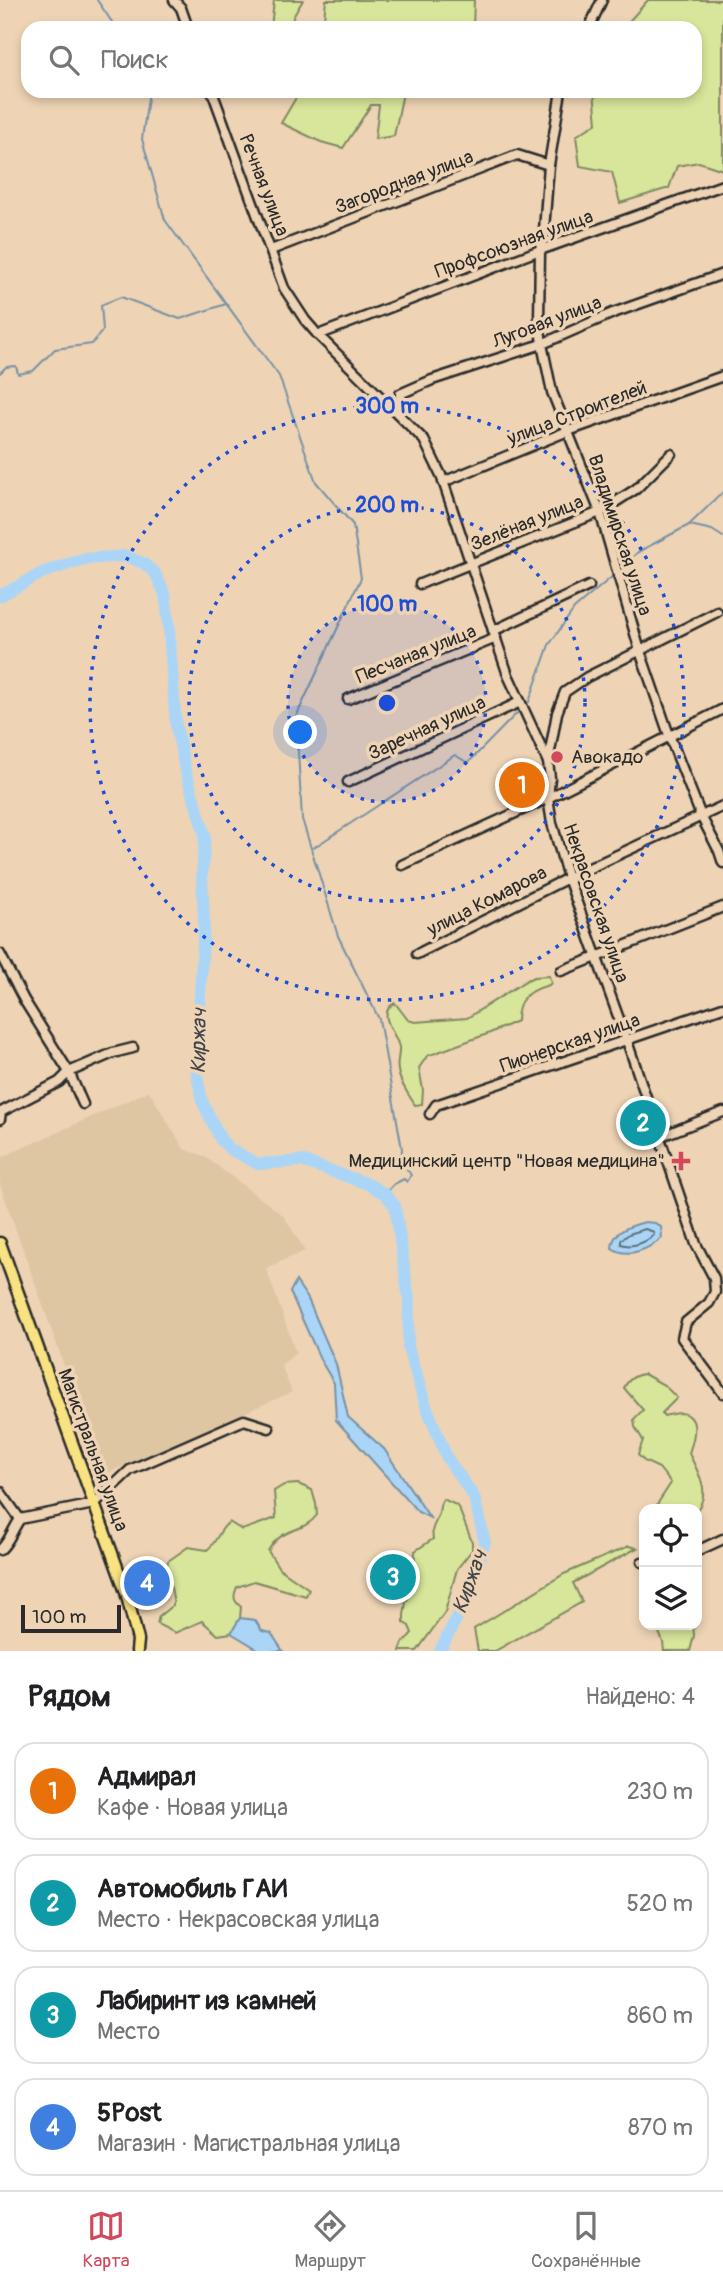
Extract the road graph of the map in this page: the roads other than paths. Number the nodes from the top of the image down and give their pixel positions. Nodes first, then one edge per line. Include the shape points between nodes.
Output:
1 (174, 0) edge
2 (602, 0) edge
3 (186, 21) edge
4 (592, 21) edge
5 (215, 98) edge
6 (560, 98) edge
7 (549, 165) junction
8 (723, 186) edge
9 (271, 250) junction
10 (540, 250) junction
11 (723, 274) edge
12 (318, 335) junction
13 (542, 344) junction
14 (723, 376) edge
15 (399, 413) junction
16 (568, 431) junction
17 (671, 454) dead end
18 (443, 482) junction
19 (600, 512) junction
20 (469, 563) junction
21 (420, 584) dead end
22 (589, 586) dead end
23 (717, 612) dead end
24 (494, 635) junction
25 (640, 651) junction
26 (348, 699) dead end
27 (520, 702) junction
28 (723, 709) edge
29 (669, 735) junction
30 (548, 762) junction
31 (348, 782) dead end
32 (548, 798) junction
33 (723, 806) edge
34 (701, 816) junction
35 (723, 863) edge
36 (402, 865) dead end
37 (568, 878) junction
38 (723, 907) edge
39 (0, 954) edge
40 (418, 954) dead end
41 (597, 956) junction
42 (561, 971) dead end
43 (723, 1007) edge
44 (627, 1041) junction
45 (132, 1048) dead end
46 (69, 1072) junction
47 (83, 1104) dead end
48 (723, 1112) edge
49 (430, 1114) dead end
50 (0, 1119) edge
51 (659, 1137) junction
52 (0, 1243) edge
53 (3, 1264) edge
54 (719, 1290) edge
55 (723, 1393) edge
56 (269, 1428) dead end
57 (0, 1491) edge
58 (94, 1504) junction
59 (20, 1519) junction
60 (723, 1539) edge
61 (702, 1549) edge
62 (0, 1550) edge
63 (137, 1651) edge

1 - 3 street
2 - 4 street
5 - 9 street, Речная улица
6 - 7 street, Владимирская улица
7 - 9 street, Загородная улица via 517,155
7 - 10 street, Владимирская улица
8 - 10 street, Профсоюзная улица
9 - 12 street, Некрасовская улица via 284,288
10 - 12 street, Профсоюзная улица
10 - 13 street, Владимирская улица
11 - 13 street, Луговая улица
12 - 15 street, Некрасовская улица
13 - 15 street, Луговая улица via 400,394
13 - 16 street, Владимирская улица via 552,392
14 - 16 street, улица Строителей
15 - 18 street, Некрасовская улица via 424,440
16 - 18 street, улица Строителей
16 - 19 street, Владимирская улица
17 - 19 street, Зелёная улица via 636,489
18 - 20 street, Некрасовская улица
19 - 20 street, Зелёная улица
19 - 25 street, Владимирская улица
20 - 21 street, Зелёная улица
20 - 24 street, Некрасовская улица
22 - 24 street, Песчаная улица
23 - 25 street
24 - 26 street, Песчаная улица
24 - 27 street, Некрасовская улица
25 - 29 street, Владимирская улица
25 - 30 street via 565,692
27 - 30 street, Некрасовская улица
27 - 31 street, Заречная улица
28 - 29 street
29 - 32 street
29 - 34 street, Владимирская улица
30 - 32 street, Некрасовская улица
32 - 36 street
32 - 37 street, Некрасовская улица
33 - 34 street, улица Комарова
34 - 35 street, Владимирская улица
34 - 37 street, улица Комарова
37 - 40 street, улица Комарова
37 - 41 street, Некрасовская улица
38 - 41 street
39 - 46 street
41 - 42 street
41 - 44 street, Некрасовская улица
43 - 44 street, Пионерская улица
44 - 49 street, Пионерская улица via 436,1105
44 - 51 street, Некрасовская улица
45 - 46 street
46 - 47 street
46 - 50 street via 59,1082 1,1112
48 - 51 street
51 - 54 street, Некрасовская улица via 696,1244
52 - 53 main road, Магистральная улица
53 - 58 main road, Магистральная улица
54 - 55 street, Некрасовская улица via 686,1322 681,1338
56 - 58 street via 244,1420 223,1428 130,1470
57 - 59 street
58 - 59 street
58 - 63 main road, Магистральная улица via 126,1592
59 - 62 street
60 - 61 street

